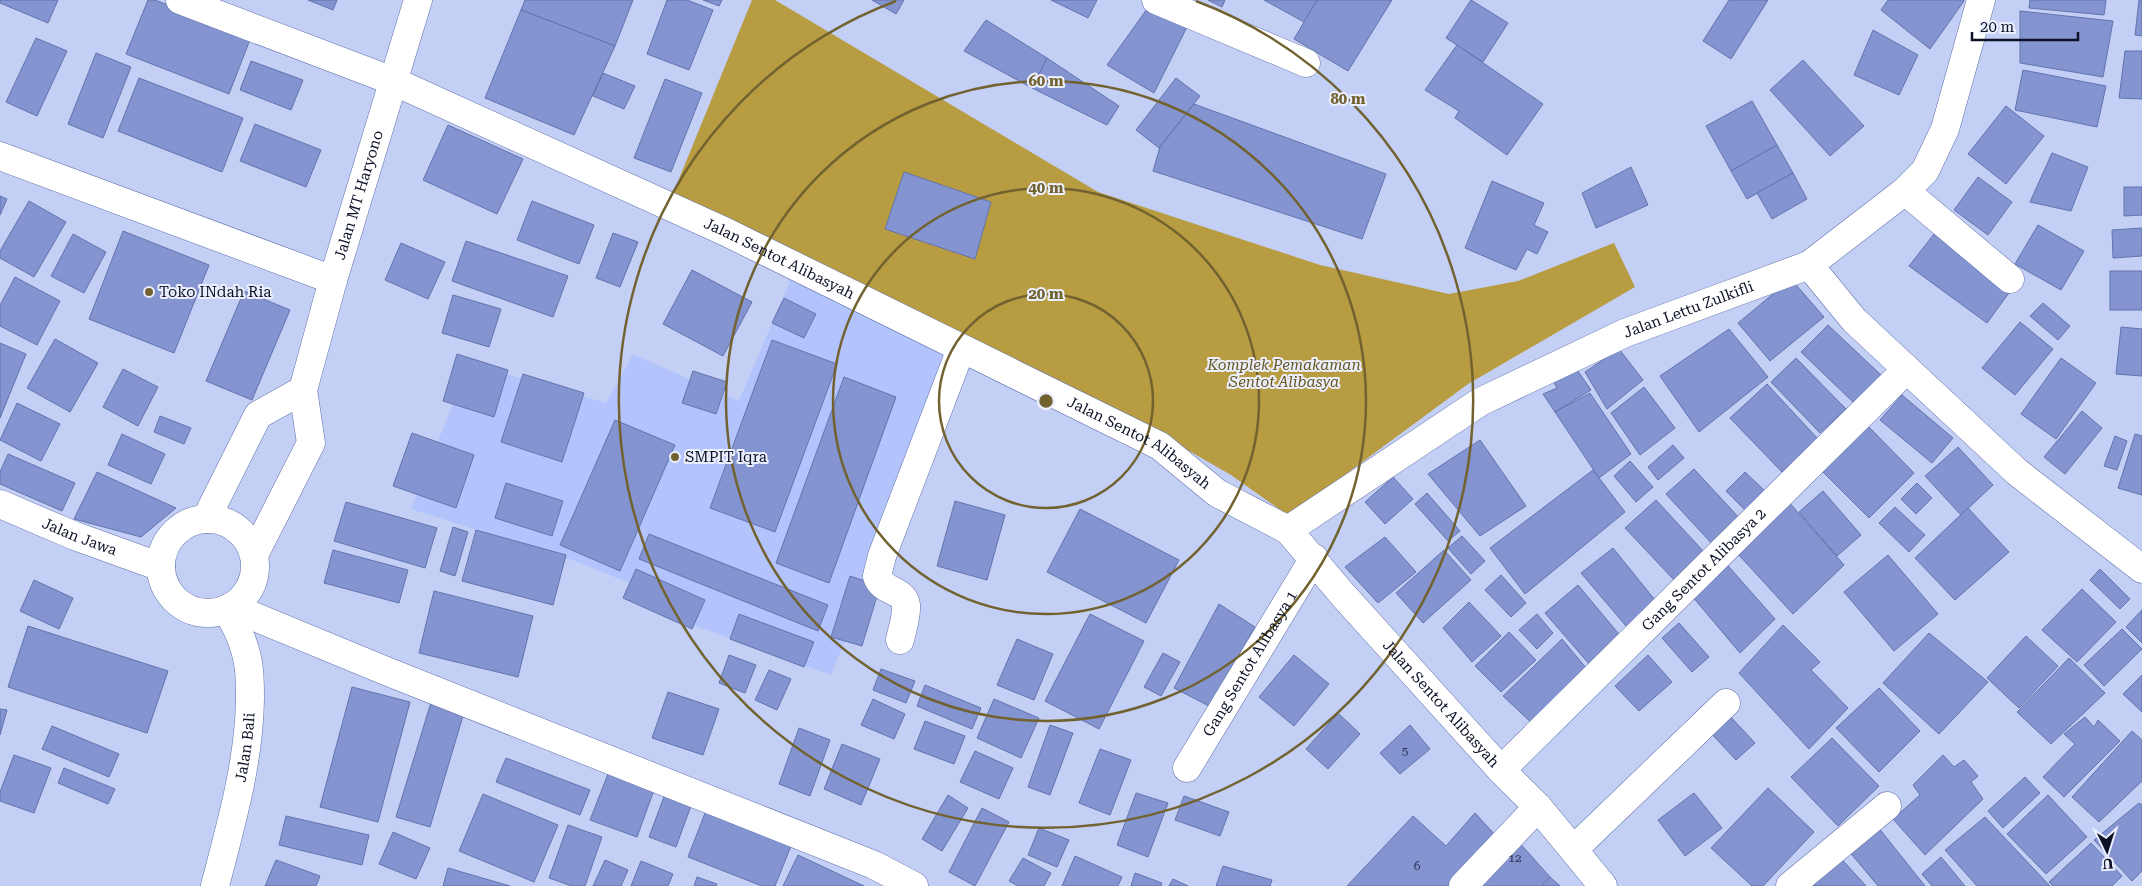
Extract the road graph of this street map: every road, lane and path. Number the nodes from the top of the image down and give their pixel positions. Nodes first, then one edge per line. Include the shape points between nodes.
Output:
1 (180, 0) edge
2 (418, 0) edge
3 (1156, 0) edge
4 (1981, 0) edge
5 (1306, 63) dead end
6 (393, 81) junction
7 (0, 156) edge
8 (1905, 191) junction
9 (1809, 265) junction
10 (2010, 279) dead end
11 (333, 280) junction
12 (961, 348) junction
13 (1907, 369) junction
14 (303, 390) junction
15 (0, 504) edge
16 (206, 519) junction
17 (1288, 530) junction
18 (254, 555) junction
19 (1314, 558) junction
20 (161, 567) junction
21 (2142, 569) edge
22 (228, 608) junction
23 (900, 640) dead end
24 (1726, 703) dead end
25 (1187, 768) dead end
26 (1501, 770) junction
27 (1887, 806) dead end
28 (1538, 808) junction
29 (1574, 849) junction
30 (906, 884) edge
31 (215, 886) edge
32 (1463, 886) edge
33 (1603, 886) edge
34 (1790, 886) edge

1 - 6 street, Jalan Sentot Alibasyah
2 - 6 street, Jalan MT Haryono
3 - 5 street
4 - 8 street, Jalan Lettu Zulkifli via 1946,130 1925,171
6 - 11 street, Jalan MT Haryono
6 - 12 street, Jalan Sentot Alibasyah via 726,232
7 - 11 street
8 - 9 street, Jalan Lettu Zulkifli
8 - 10 street
9 - 13 street via 1854,320
9 - 17 street, Jalan Lettu Zulkifli via 1624,333 1480,402
11 - 14 street, Jalan MT Haryono
12 - 17 street, Jalan Sentot Alibasyah via 1160,446 1217,493
12 - 23 street via 877,576 882,586 902,596 906,603
13 - 21 street via 2017,472
13 - 26 street, Gang Sentot Alibasya 2
14 - 16 street via 258,415
14 - 18 street via 311,443
15 - 20 street, Jalan Jawa
16 - 18 street via 220,520 234,527 246,539
16 - 20 street via 179,529 169,540
17 - 19 street, Jalan Sentot Alibasyah
18 - 22 street via 253,579 240,600
19 - 25 street, Gang Sentot Alibasya 1
19 - 26 street, Jalan Sentot Alibasyah
20 - 22 street via 168,589 183,605 204,612
22 - 30 street via 874,864
22 - 31 street, Jalan Bali via 246,650 250,673 250,721 243,776
24 - 29 street
26 - 28 street, Jalan Sentot Alibasyah
27 - 34 street
28 - 29 street, Jalan Sentot Alibasyah
28 - 32 street
29 - 33 street, Jalan Sentot Alibasyah

